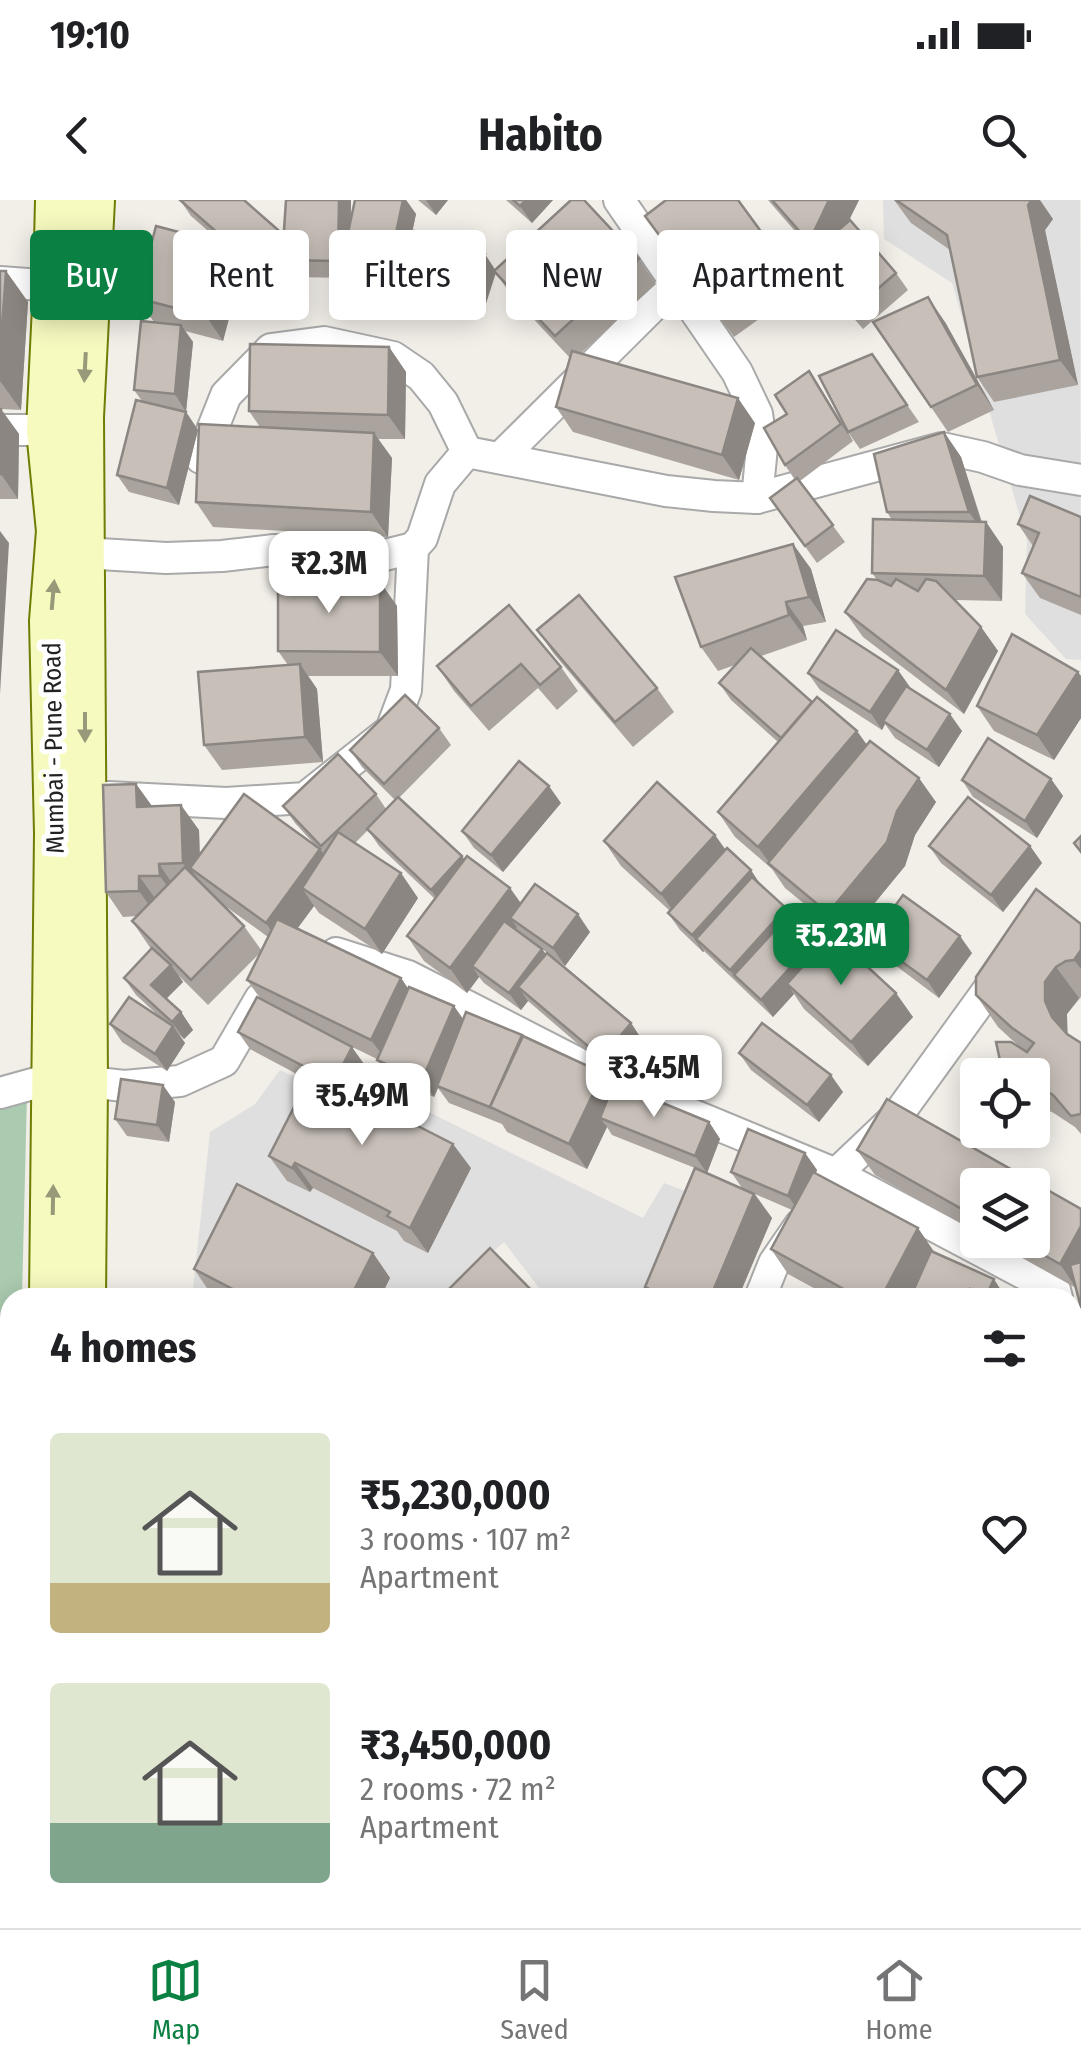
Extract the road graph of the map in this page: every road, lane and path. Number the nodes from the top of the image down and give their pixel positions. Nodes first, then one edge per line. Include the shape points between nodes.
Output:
1 (57, 200) edge
2 (93, 200) edge
3 (619, 200) edge
4 (56, 230) edge
5 (657, 255) edge
6 (0, 282) edge
7 (30, 284) edge
8 (657, 302) edge
9 (53, 320) edge
10 (701, 320) edge
11 (0, 430) edge
12 (48, 430) junction
13 (467, 452) junction
14 (201, 458) edge
15 (500, 458) junction
16 (1081, 480) edge
17 (758, 498) junction
18 (412, 548) junction
19 (84, 554) junction
20 (85, 797) junction
21 (311, 943) edge
22 (1024, 944) edge
23 (276, 971) edge
24 (70, 1080) junction
25 (0, 1093) edge
26 (897, 1116) junction
27 (929, 1133) edge
28 (836, 1174) junction
29 (53, 1288) edge
30 (83, 1288) edge
31 (764, 1288) edge
32 (1050, 1288) edge

1 - 4 main road, Mumbai - Pune Road
2 -> 19 main road, Mumbai - Pune Road via 82,417
3 - 5 street
6 - 7 street
8 - 15 street
9 - 12 main road, Mumbai - Pune Road
10 - 17 street via 757,414
11 - 12 street
24 -> 12 main road, Mumbai - Pune Road via 51,621 58,530
13 - 14 street via 421,376 393,357 324,342 271,349 226,394
13 - 15 street
13 - 18 street via 440,484 422,538
15 - 17 street via 666,491
16 - 17 street via 942,448
18 - 19 street via 385,555
18 - 20 street via 406,690 391,730 304,798 226,803
19 -> 20 main road, Mumbai - Pune Road
20 - 24 main road, Mumbai - Pune Road
21 - 28 street via 408,976 621,1086
22 - 26 street
23 - 24 street via 224,1061 180,1081 124,1086
24 - 25 street
29 -> 24 main road, Mumbai - Pune Road
24 - 30 main road, Mumbai - Pune Road
26 - 27 street
26 - 28 street
28 - 31 street
28 - 32 street

